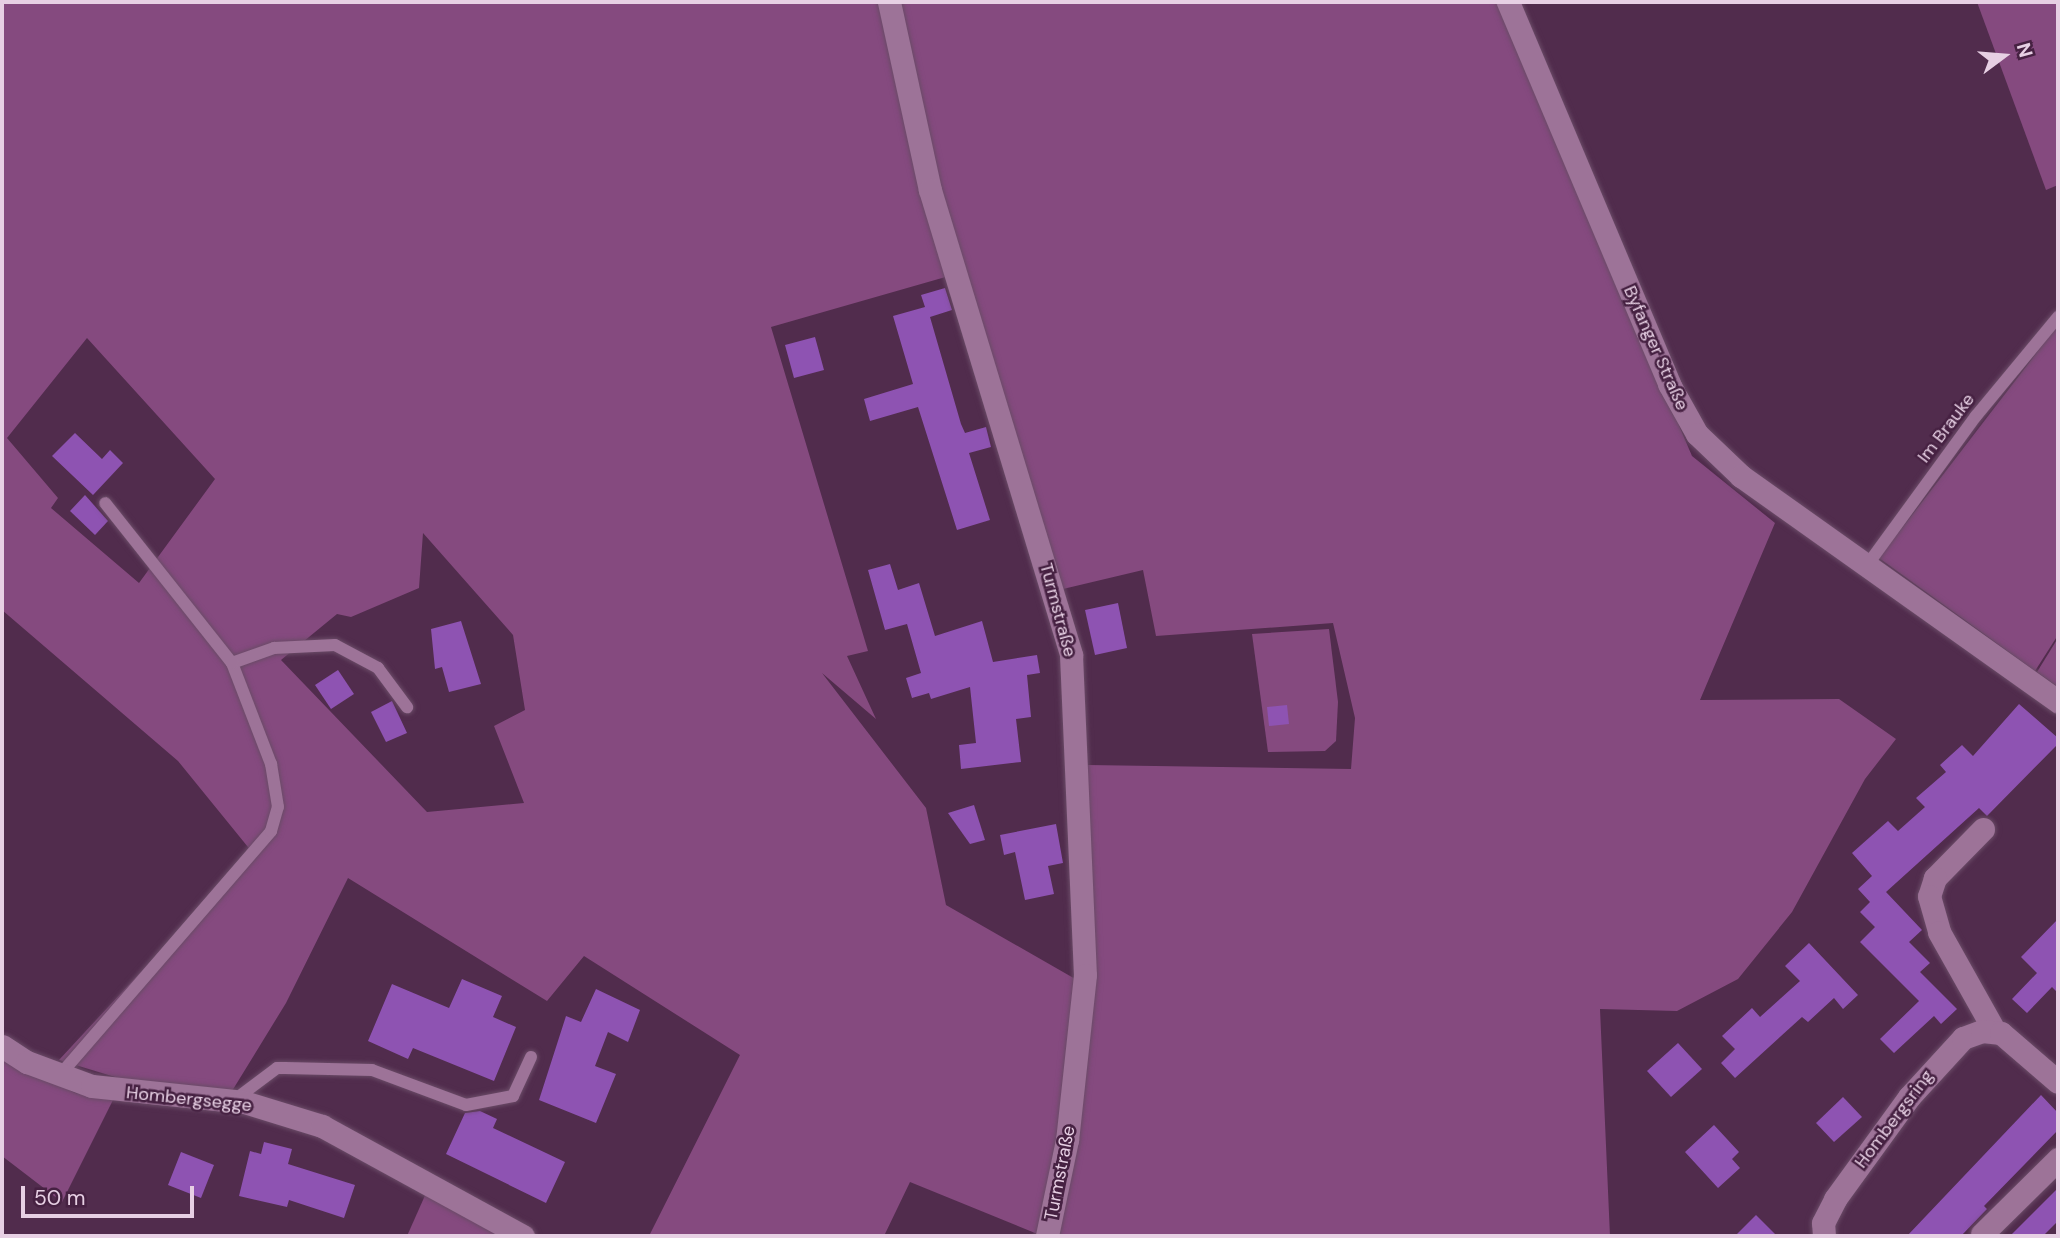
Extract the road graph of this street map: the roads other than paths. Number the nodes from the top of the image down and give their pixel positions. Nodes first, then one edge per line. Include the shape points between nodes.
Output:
1 (889, 2) edge
2 (1508, 2) edge
3 (2058, 317) edge
4 (105, 503) dead end
5 (1868, 564) junction
6 (232, 663) junction
7 (2058, 701) edge
8 (407, 707) dead end
9 (1983, 829) dead end
10 (1994, 1030) junction
11 (2, 1046) edge
12 (531, 1057) dead end
13 (59, 1076) junction
14 (2058, 1082) edge
15 (232, 1101) junction
16 (2058, 1159) edge
17 (1982, 1234) dead end
18 (523, 1236) edge
19 (1047, 1236) edge
20 (1824, 1236) edge

1 - 19 street, Turmstraße via 930,190 1071,654 1085,975 1076,1079
2 - 5 street, Byfanger Straße via 1669,384 1697,434 1741,476
3 - 5 lane, Im Brauke via 1976,416
4 - 6 lane
5 - 7 street, Byfanger Straße
6 - 8 lane via 274,648 335,645 378,668
6 - 13 lane via 271,764 277,817
9 - 10 street via 1935,877 1930,896 1939,932
10 - 14 street via 2019,1044
10 - 20 street, Hombergsring via 1963,1038 1925,1077 1826,1213
11 - 13 street, Hombergsegge
12 - 15 lane via 513,1096 466,1105 372,1070 285,1068 276,1068
13 - 15 street, Hombergsegge via 125,1093
15 - 18 street, Hombergsegge via 268,1108 344,1136
16 - 17 street

